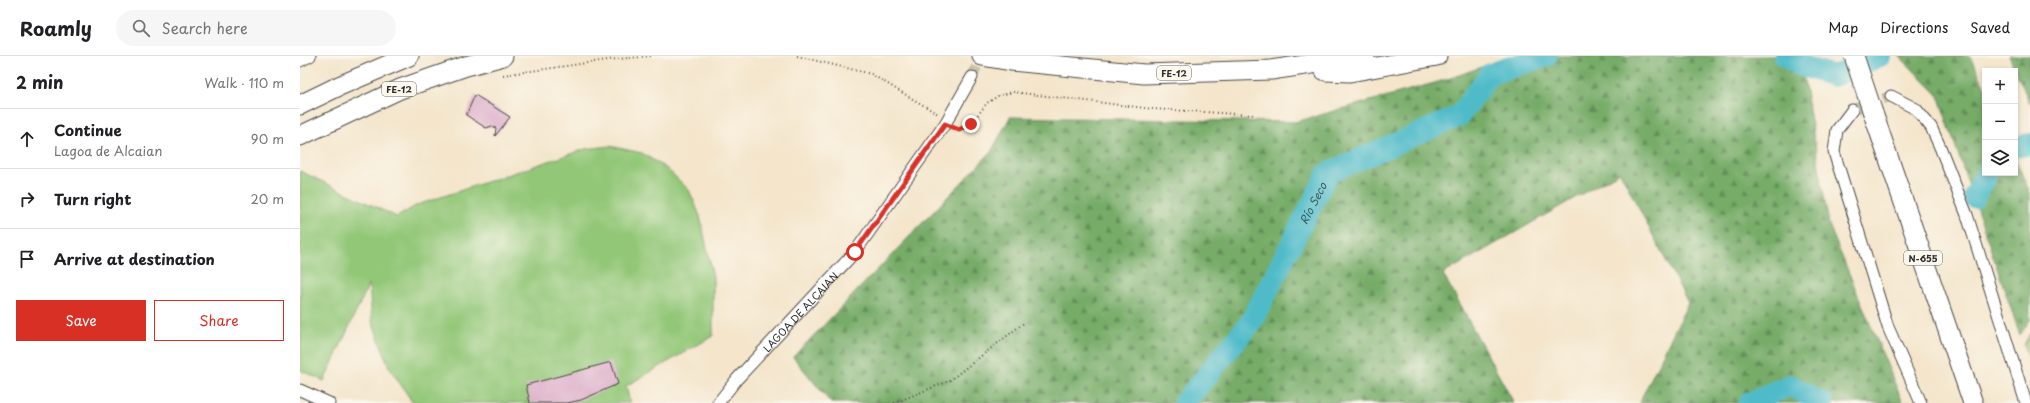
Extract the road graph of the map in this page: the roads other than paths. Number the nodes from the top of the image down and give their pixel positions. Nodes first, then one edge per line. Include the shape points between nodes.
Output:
1 (310, 56) edge
2 (409, 56) edge
3 (982, 56) edge
4 (1365, 56) edge
5 (1437, 56) edge
6 (1854, 56) edge
7 (300, 61) edge
8 (503, 65) edge
9 (1271, 70) junction
10 (972, 77) tunnel mouth
11 (1891, 96) dead end
12 (300, 105) edge
13 (1852, 110) tunnel mouth
14 (300, 136) edge
15 (300, 390) edge
16 (329, 403) edge
17 (718, 403) edge
18 (1921, 403) edge
19 (1973, 403) edge
20 (2026, 403) edge

1 - 7 street
2 - 12 highway, FE-12
3 - 9 highway, FE-12 via 1144,74
4 - 9 highway, FE-12
5 - 9 highway via 1350,72
6 - 19 highway, N-655, bridge
8 - 14 highway, FE-12 via 466,66 400,89
10 - 17 street, LAGOA DE ALCAIAN via 946,122 855,252 737,379
11 - 20 street via 1916,109 1931,127 1937,140 1967,215
13 - 18 street via 1837,130 1834,152 1888,328
15 - 16 street

